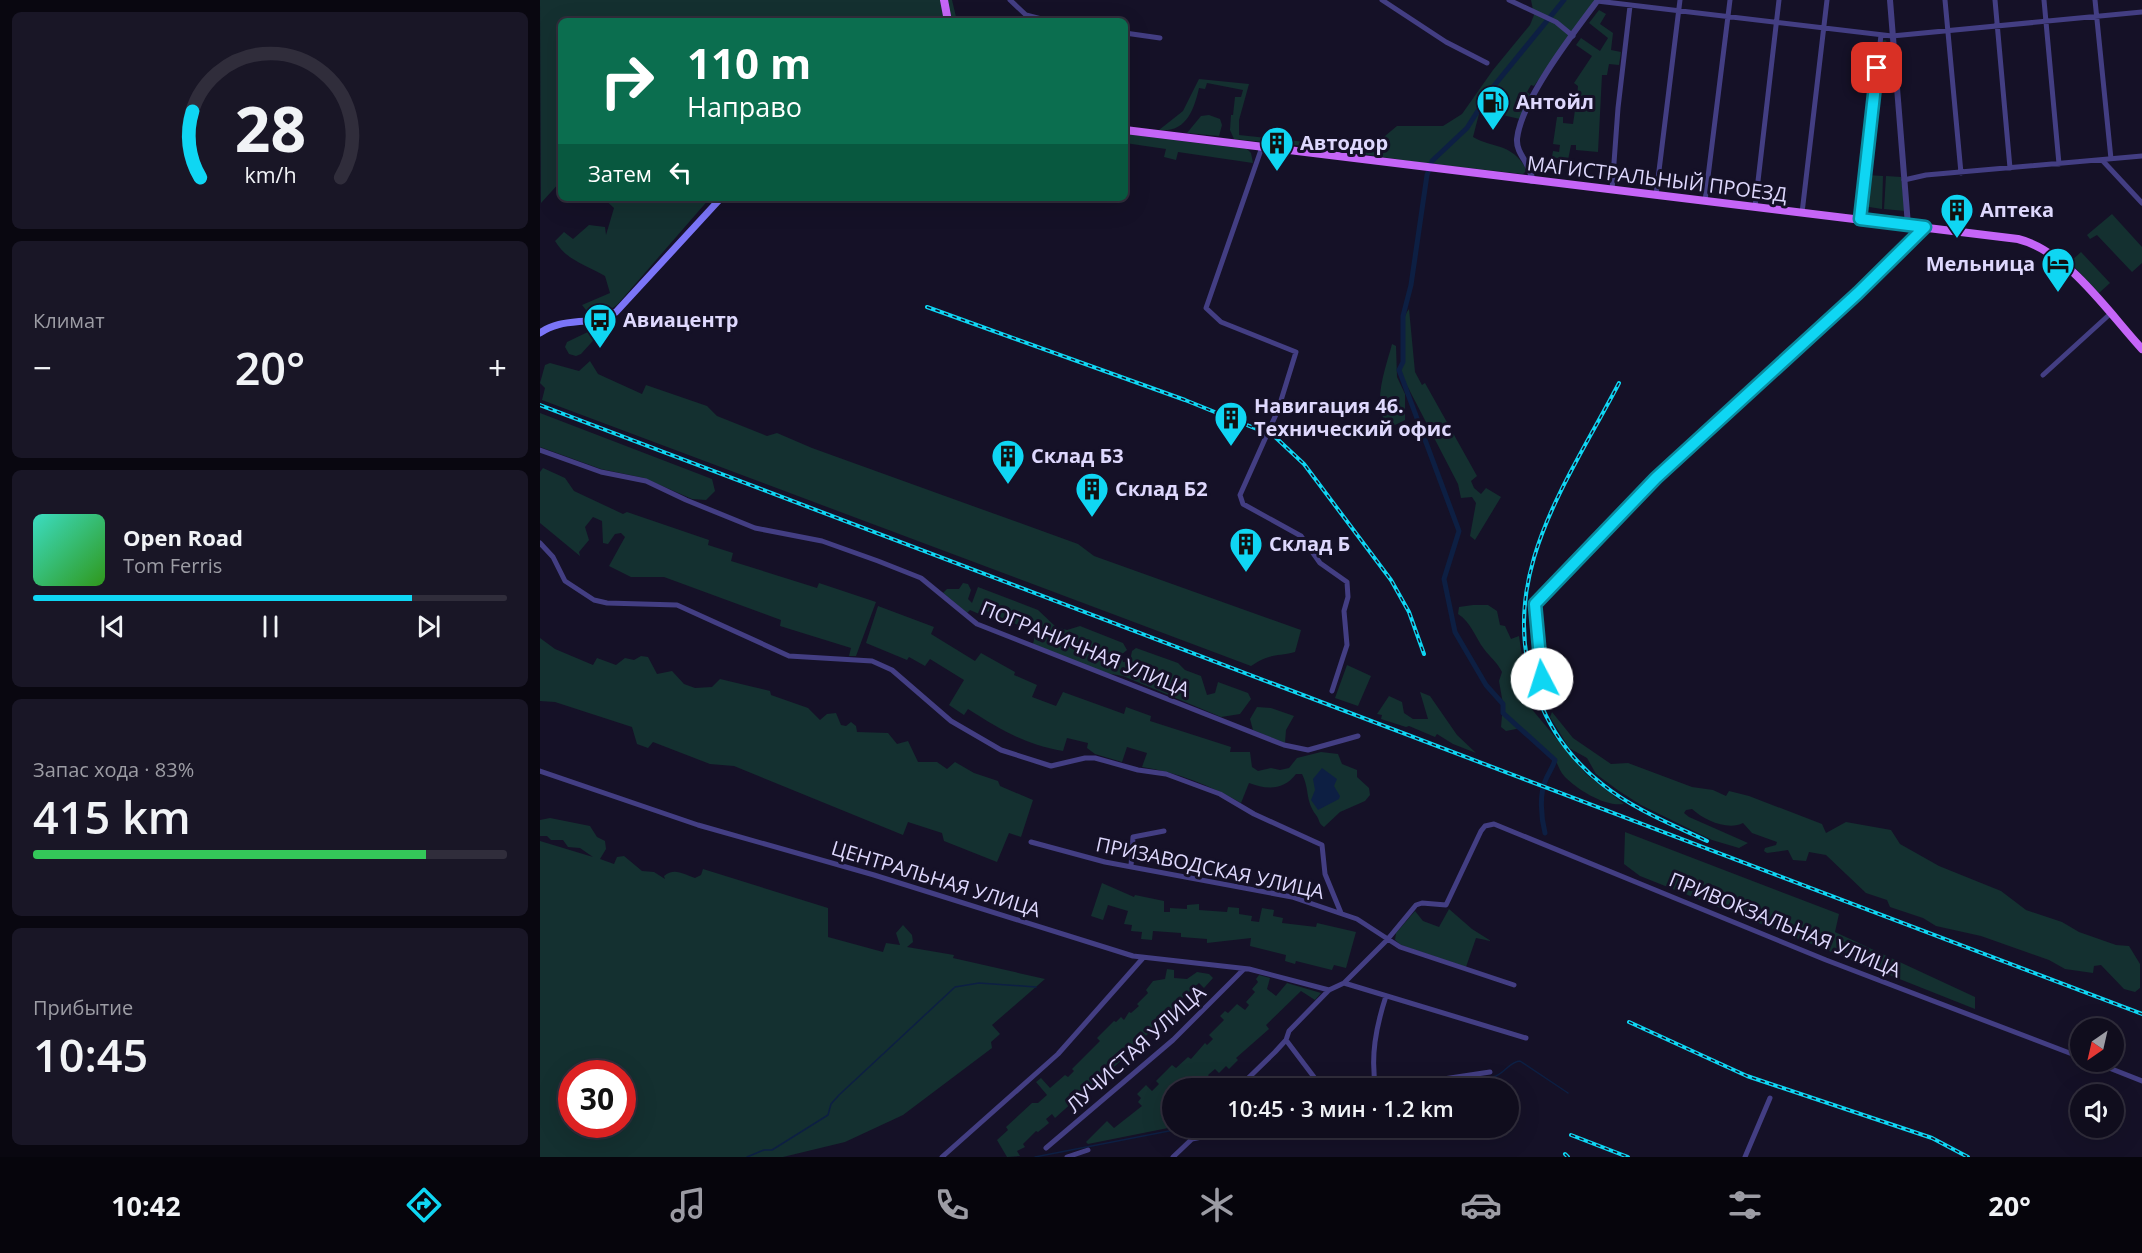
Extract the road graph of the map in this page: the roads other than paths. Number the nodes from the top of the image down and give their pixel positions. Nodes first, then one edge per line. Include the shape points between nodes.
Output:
1 (944, 0) edge
2 (1010, 0) edge
3 (1382, 0) edge
4 (1509, 0) edge
5 (1597, 0) edge
6 (1680, 0) edge
7 (1730, 0) edge
8 (1779, 0) edge
9 (1827, 0) edge
10 (1890, 0) edge
11 (1945, 0) edge
12 (1995, 0) edge
13 (2044, 0) edge
14 (2095, 0) edge
15 (1630, 6) junction
16 (1679, 11) junction
17 (2142, 12) edge
18 (2097, 15) junction
19 (1728, 17) junction
20 (947, 18) edge
21 (1038, 18) edge
22 (2046, 21) junction
23 (1776, 24) junction
24 (1997, 25) junction
25 (1948, 29) junction
26 (1824, 30) junction
27 (1128, 33) edge
28 (1881, 35) junction
29 (1573, 36) junction
30 (1892, 36) junction
31 (1160, 38) dead end
32 (1487, 63) dead end
33 (1128, 130) edge
34 (1262, 147) junction
35 (2142, 156) edge
36 (2111, 159) junction
37 (2102, 160) junction
38 (2059, 164) junction
39 (2010, 168) junction
40 (1961, 172) junction
41 (1904, 180) junction
42 (1532, 181) junction
43 (1612, 190) junction
44 (1656, 195) junction
45 (718, 201) edge
46 (1705, 201) junction
47 (2142, 203) edge
48 (1755, 207) junction
49 (1802, 213) junction
50 (1860, 219) junction
51 (1908, 225) junction
52 (1925, 227) junction
53 (2110, 314) junction
54 (540, 333) edge
55 (2142, 349) edge
56 (2043, 375) dead end
57 (540, 450) edge
58 (540, 543) edge
59 (1332, 692) dead end
60 (1553, 697) dead end
61 (1358, 736) dead end
62 (540, 771) edge
63 (1164, 831) dead end
64 (1030, 842) dead end
65 (1131, 867) junction
66 (1341, 913) junction
67 (1387, 940) junction
68 (1143, 958) junction
69 (1244, 969) junction
70 (1344, 983) junction
71 (1514, 985) dead end
72 (1329, 990) junction
73 (1386, 996) junction
74 (1526, 1038) dead end
75 (1286, 1040) junction
76 (2070, 1053) edge
77 (1490, 1072) dead end
78 (2119, 1072) edge
79 (1248, 1078) edge
80 (1315, 1078) edge
81 (1375, 1078) edge
82 (1450, 1078) edge
83 (2142, 1081) edge
84 (1770, 1098) dead end
85 (1197, 1138) edge
86 (1046, 1148) dead end
87 (1088, 1150) dead end
88 (942, 1157) edge
89 (1067, 1157) edge
90 (1173, 1157) edge
91 (1745, 1157) edge

1 - 20 main road
2 - 21 street via 1026,15
3 - 32 street via 1446,42
4 - 29 street via 1556,22
5 - 15 street
5 - 29 street
6 - 16 street
7 - 19 street
8 - 23 street
9 - 26 street
10 - 30 street
11 - 25 street
12 - 24 street
13 - 22 street
14 - 18 street
15 - 16 street
15 - 43 street
16 - 19 street
16 - 44 street
17 - 18 street
18 - 22 street
18 - 36 street
19 - 23 street
19 - 46 street
22 - 24 street
22 - 38 street
23 - 26 street
23 - 48 street
24 - 25 street
24 - 39 street
25 - 30 street
25 - 40 street
26 - 28 street
26 - 49 street
27 - 31 street
28 - 30 street
28 - 50 street
29 - 42 street via 1539,86 1518,134 1518,148
30 - 41 street
33 - 34 main road, МАГИСТРАЛЬНЫЙ ПРОЕЗД
34 - 42 main road, МАГИСТРАЛЬНЫЙ ПРОЕЗД
34 - 59 street via 1206,308 1221,322 1296,352 1294,368 1275,417 1240,495 1243,504 1301,536 1320,563 1347,582 1347,645
35 - 36 street
36 - 37 street
37 - 38 street
37 - 47 street
38 - 39 street
39 - 40 street
40 - 41 street
41 - 51 street
42 - 43 main road, МАГИСТРАЛЬНЫЙ ПРОЕЗД
43 - 44 main road, МАГИСТРАЛЬНЫЙ ПРОЕЗД
44 - 46 main road, МАГИСТРАЛЬНЫЙ ПРОЕЗД
45 - 54 main road via 616,312 599,320 555,325
46 - 48 main road, МАГИСТРАЛЬНЫЙ ПРОЕЗД
48 - 49 main road, МАГИСТРАЛЬНЫЙ ПРОЕЗД
49 - 50 main road, МАГИСТРАЛЬНЫЙ ПРОЕЗД
50 - 51 main road, МАГИСТРАЛЬНЫЙ ПРОЕЗД
51 - 52 main road, МАГИСТРАЛЬНЫЙ ПРОЕЗД
52 - 53 main road, МАГИСТРАЛЬНЫЙ ПРОЕЗД via 1993,234 2039,245 2064,264
52 - 60 street via 1656,478 1535,604 1542,679
53 - 55 main road, МАГИСТРАЛЬНЫЙ ПРОЕЗД
53 - 56 street
57 - 61 street, ПОГРАНИЧНАЯ УЛИЦА via 601,472 646,481 756,528 822,542 878,561 925,581 977,624 1284,745 1308,750
58 - 66 street via 553,557 565,581 594,600 677,605 789,656 872,661 892,670 938,712 1010,754 1051,766 1095,758 1166,774 1220,794 1322,845 1325,874
62 - 68 street, ЦЕНТРАЛЬНАЯ УЛИЦА via 698,825 874,874
63 - 65 street via 1133,837
64 - 65 street, ПРИЗАВОДСКАЯ УЛИЦА
65 - 66 street, ПРИЗАВОДСКАЯ УЛИЦА via 1292,897
66 - 67 street, ПРИЗАВОДСКАЯ УЛИЦА
67 - 70 street
67 - 71 street, ПРИЗАВОДСКАЯ УЛИЦА
67 - 76 street, ПРИВОКЗАЛЬНАЯ УЛИЦА via 1416,905 1446,905 1481,831 1488,825 1501,826 1826,960
68 - 69 street, ЦЕНТРАЛЬНАЯ УЛИЦА
68 - 88 street via 1058,1054
69 - 72 street, ЦЕНТРАЛЬНАЯ УЛИЦА
69 - 86 street, ЛУЧИСТАЯ УЛИЦА via 1173,1040
70 - 72 street
70 - 73 street
72 - 75 street via 1289,1031
73 - 74 street
73 - 81 street via 1376,1031
75 - 79 street
75 - 80 street
77 - 82 street
78 - 83 street
84 - 91 street
85 - 90 street
87 - 89 street

